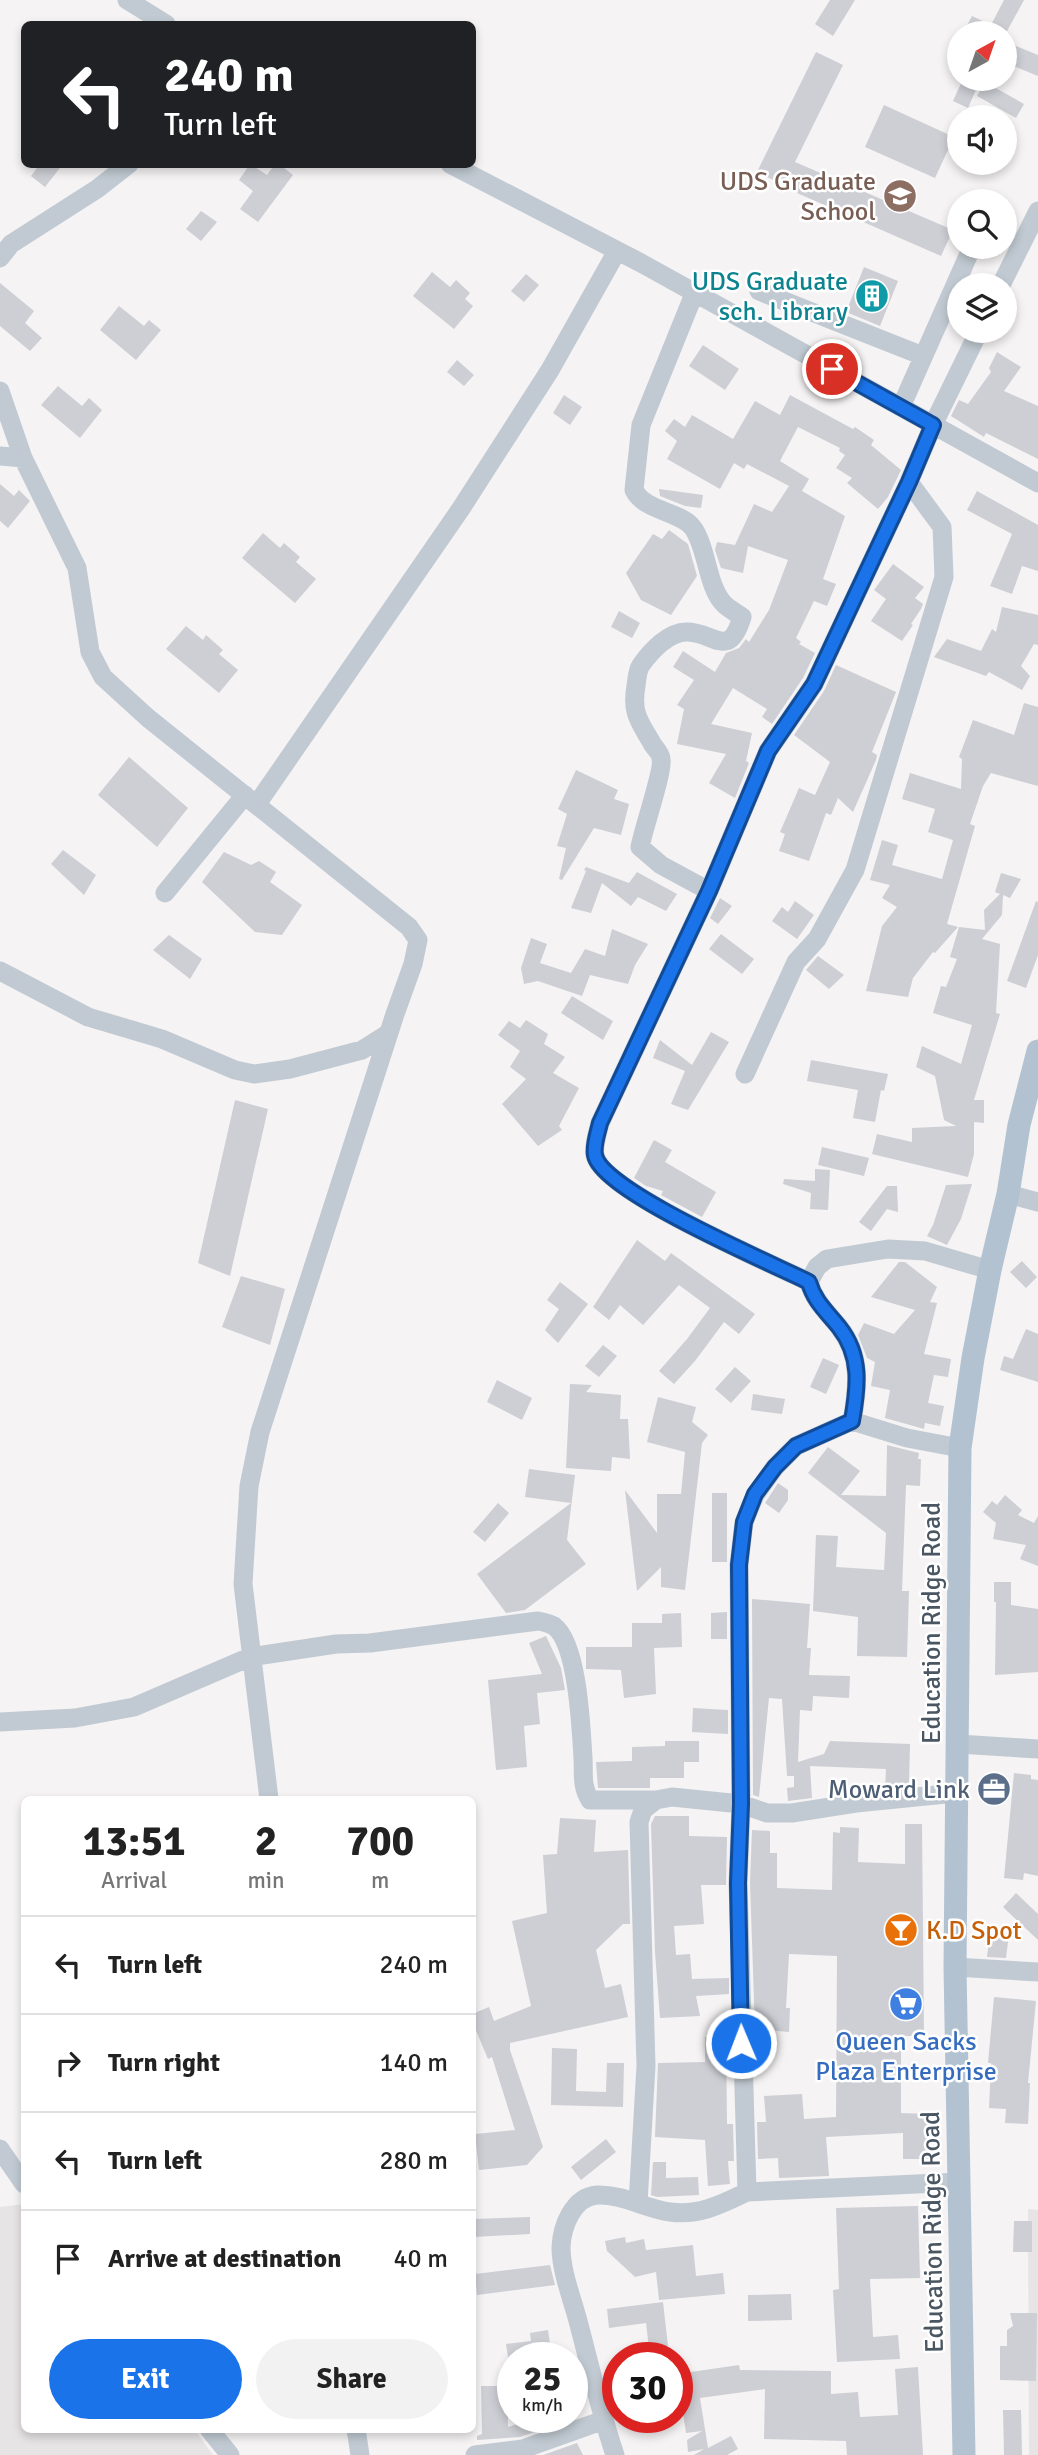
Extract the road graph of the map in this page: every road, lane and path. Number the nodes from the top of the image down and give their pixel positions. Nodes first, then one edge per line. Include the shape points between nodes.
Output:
1 (127, 0) edge
2 (161, 21) edge
3 (124, 168) edge
4 (458, 168) edge
5 (1038, 211) edge
6 (617, 251) junction
7 (0, 258) edge
8 (967, 259) edge
9 (1007, 273) edge
10 (759, 291) dead end
11 (694, 294) junction
12 (973, 343) edge
13 (923, 356) junction
14 (0, 391) edge
15 (901, 407) junction
16 (933, 425) junction
17 (0, 456) edge
18 (23, 458) junction
19 (909, 482) junction
20 (1038, 483) edge
21 (251, 800) junction
22 (709, 891) junction
23 (165, 893) dead end
24 (0, 971) edge
25 (389, 1033) junction
26 (1038, 1051) edge
27 (745, 1074) dead end
28 (1008, 1194) junction
29 (1038, 1202) edge
30 (990, 1270) junction
31 (809, 1282) junction
32 (852, 1421) junction
33 (960, 1448) junction
34 (250, 1657) junction
35 (0, 1722) edge
36 (958, 1744) junction
37 (1038, 1749) edge
38 (956, 1793) junction
39 (269, 1796) edge
40 (656, 1800) junction
41 (741, 1804) junction
42 (955, 1967) junction
43 (1038, 1972) edge
44 (0, 2149) edge
45 (21, 2180) edge
46 (959, 2182) junction
47 (747, 2192) junction
48 (638, 2203) junction
49 (602, 2413) edge
50 (602, 2421) edge
51 (212, 2433) edge
52 (357, 2433) edge
53 (608, 2433) edge
54 (230, 2455) edge
55 (360, 2455) edge
56 (475, 2455) edge
57 (615, 2455) edge
58 (964, 2455) edge

1 - 2 street
3 - 7 street via 11,244
4 - 6 street
5 - 9 street
6 - 11 street
6 - 21 street via 550,370 462,507
8 - 13 street
10 - 13 street
11 - 15 street
11 - 22 street via 641,425 634,489 647,503 692,525 718,593 724,604 742,617 737,634 727,641 687,632 662,641 639,667 634,696 635,713 662,757 640,847 661,865
12 - 16 street
13 - 15 street
14 - 18 street
15 - 16 street
16 - 19 street
16 - 20 street
17 - 18 street
18 - 21 street via 77,568 90,652 103,677
19 - 22 street via 814,684 768,751
19 - 27 street via 942,527 944,578 855,870 817,939 796,962
21 - 23 street
21 - 25 street via 409,927 418,940
22 - 31 street via 600,1123 595,1155 603,1170 661,1210
24 - 25 street via 88,1017 254,1074 362,1050
25 - 34 street via 260,1432 249,1486 243,1584
26 - 28 main road, Education Ridge Road
28 - 29 street
28 - 30 main road, Education Ridge Road
30 - 31 street via 925,1251 888,1248 827,1259
30 - 33 main road, Education Ridge Road
31 - 32 street via 812,1294 856,1357 858,1386
32 - 33 street
32 - 41 street via 796,1446 755,1494 744,1522 739,1565
33 - 36 main road, Education Ridge Road
34 - 35 street via 134,1706 75,1718
34 - 39 street
34 - 40 street via 511,1624 552,1624 572,1662 583,1788 590,1800
36 - 37 street
36 - 38 main road, Education Ridge Road
38 - 41 street via 792,1812 767,1813
38 - 42 main road, Education Ridge Road
40 - 41 street via 672,1797
40 - 48 street via 643,1810 639,1822 646,2066
41 - 47 street via 738,1897
42 - 43 street
42 - 46 main road, Education Ridge Road
44 - 45 street
46 - 47 street
46 - 58 main road, Education Ridge Road
47 - 48 street via 704,2211 670,2212
48 - 49 street via 596,2195 582,2199 568,2217 561,2247
50 - 56 street via 523,2449
51 - 54 street
52 - 55 street
53 - 57 street

